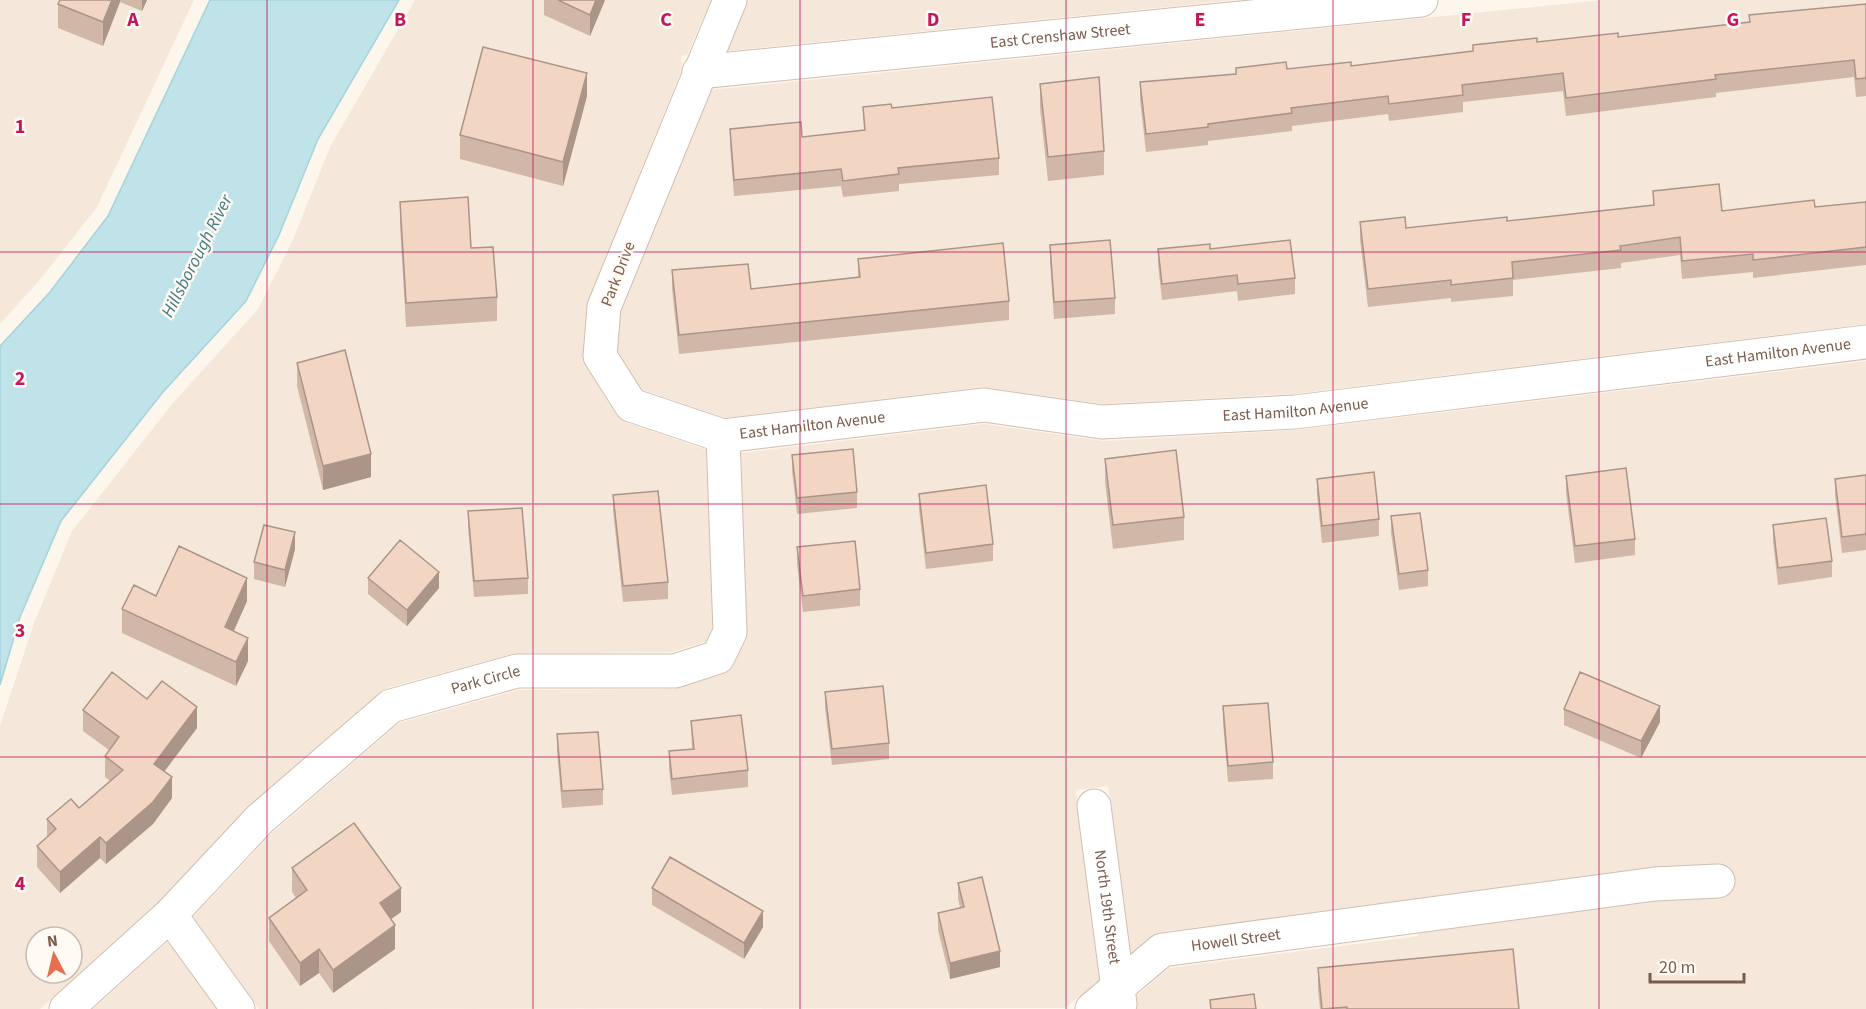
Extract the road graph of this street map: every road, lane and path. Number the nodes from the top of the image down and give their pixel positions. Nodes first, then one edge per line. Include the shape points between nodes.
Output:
1 (730, 0) edge
2 (1421, 0) edge
3 (699, 72) junction
4 (1866, 342) edge
5 (723, 436) junction
6 (1094, 806) dead end
7 (1718, 881) dead end
8 (170, 915) junction
9 (1119, 999) edge
10 (66, 1009) edge
11 (238, 1009) edge
12 (1092, 1009) edge

1 - 3 street, Park Drive
2 - 3 street, East Crenshaw Street
3 - 5 street, Park Drive via 604,307 600,356 631,405
4 - 5 street, East Hamilton Avenue via 1294,412 1102,422 984,405
5 - 8 street, Park Circle via 730,632 718,657 675,671 517,671 391,706 260,819
6 - 9 street, North 19th Street
7 - 9 street, Howell Street via 1655,884 1162,950
8 - 10 street, Park Circle
8 - 11 street
9 - 12 street, Howell Street

